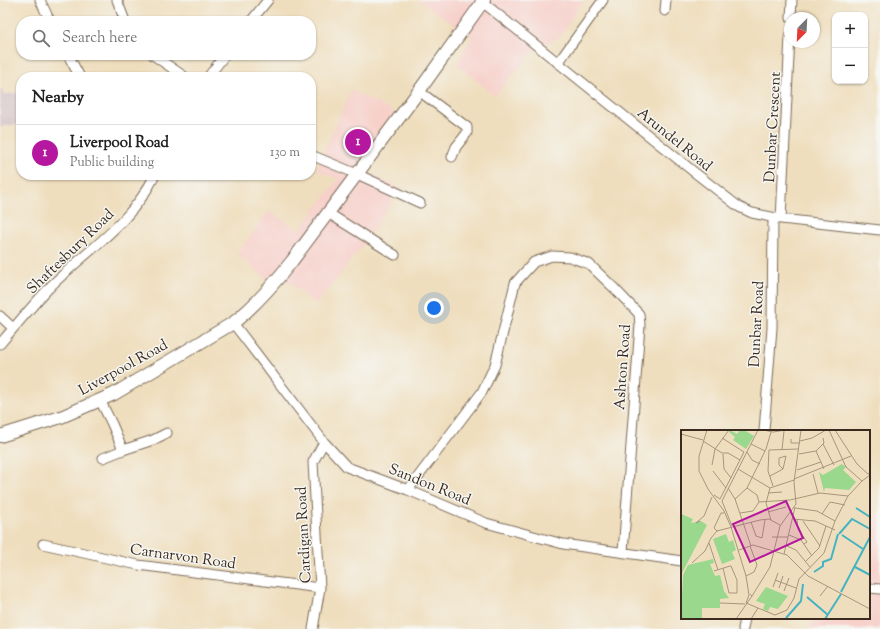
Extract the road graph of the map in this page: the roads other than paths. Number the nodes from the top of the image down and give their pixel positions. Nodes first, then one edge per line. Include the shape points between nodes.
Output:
1 (40, 0) edge
2 (117, 0) edge
3 (268, 0) edge
4 (603, 0) edge
5 (666, 0) edge
6 (792, 0) edge
7 (482, 1) edge
8 (666, 11) dead end
9 (791, 12) edge
10 (48, 16) edge
11 (123, 16) edge
12 (256, 16) edge
13 (789, 48) edge
14 (71, 60) edge
15 (160, 60) edge
16 (221, 60) edge
17 (558, 63) junction
18 (77, 72) edge
19 (178, 72) edge
20 (212, 72) edge
21 (419, 92) junction
22 (316, 157) edge
23 (452, 157) dead end
24 (357, 174) junction
25 (152, 180) edge
26 (420, 204) dead end
27 (328, 213) junction
28 (777, 219) junction
29 (880, 230) edge
30 (395, 255) dead end
31 (0, 316) edge
32 (232, 323) junction
33 (13, 328) junction
34 (0, 344) edge
35 (100, 400) junction
36 (764, 430) edge
37 (167, 433) dead end
38 (0, 436) edge
39 (324, 442) junction
40 (123, 450) junction
41 (103, 458) dead end
42 (408, 490) junction
43 (43, 544) dead end
44 (623, 552) junction
45 (681, 561) edge
46 (320, 588) junction
47 (870, 588) edge
48 (880, 589) edge
49 (745, 619) edge
50 (313, 629) edge
51 (743, 629) edge

1 - 10 street
2 - 11 street
3 - 12 street
4 - 17 street
5 - 8 street
6 - 9 street
7 - 17 street, Arundel Road
7 - 21 main road, Liverpool Road
13 - 28 street, Dunbar Crescent
14 - 18 street
15 - 19 street
16 - 20 street
17 - 28 street, Arundel Road via 739,207
21 - 23 street via 467,127 467,133
21 - 24 main road, Liverpool Road
22 - 24 street
24 - 26 street
24 - 27 main road, Liverpool Road
25 - 33 street, Shaftesbury Road via 147,191 120,223 49,288
27 - 30 street
27 - 32 main road, Liverpool Road via 273,285 257,303
28 - 29 street, Arundel Road
28 - 36 street, Dunbar Road
31 - 33 street
32 - 35 main road, Liverpool Road
32 - 39 street, Sandon Road
33 - 34 street, Shaftesbury Road
35 - 38 main road, Liverpool Road via 61,417
35 - 40 street
37 - 40 street
39 - 42 street, Sandon Road via 347,466
39 - 46 street, Cardigan Road via 313,462
40 - 41 street
42 - 44 street, Sandon Road via 486,523 563,544
42 - 44 street, Ashton Road via 482,392 495,364 515,283 534,262 552,256 570,257 589,264 639,314
43 - 46 street, Carnarvon Road via 138,565
44 - 45 street, Sandon Road
46 - 50 street, Cardigan Road
47 - 48 street
49 - 51 street

